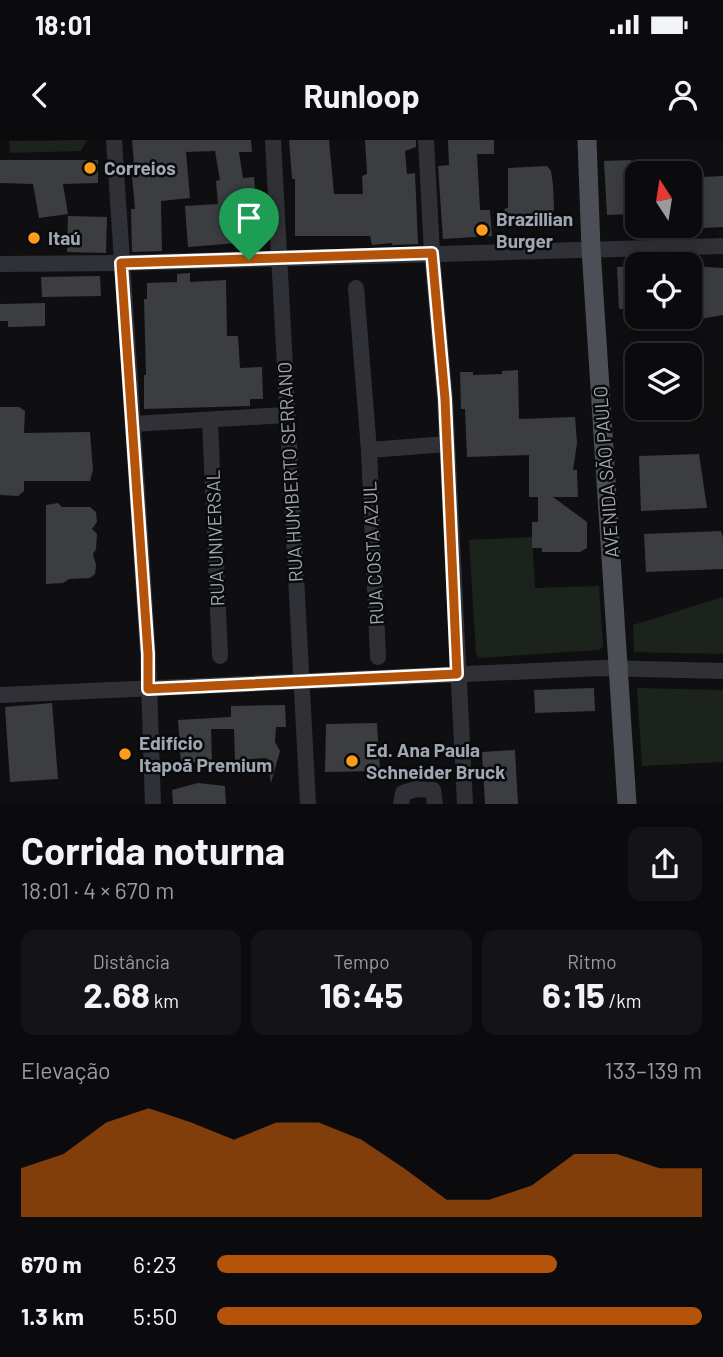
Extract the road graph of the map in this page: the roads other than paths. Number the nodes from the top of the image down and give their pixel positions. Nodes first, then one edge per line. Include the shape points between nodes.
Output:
1 (114, 140) edge
2 (273, 140) edge
3 (426, 140) edge
4 (587, 140) edge
5 (723, 246) edge
6 (591, 249) junction
7 (432, 253) junction
8 (278, 259) junction
9 (121, 263) junction
10 (0, 264) edge
11 (356, 288) dead end
12 (286, 415) junction
13 (210, 419) junction
14 (133, 424) junction
15 (447, 444) junction
16 (369, 450) junction
17 (220, 656) dead end
18 (378, 656) dead end
19 (619, 667) junction
20 (723, 671) edge
21 (457, 674) junction
22 (303, 681) junction
23 (148, 689) junction
24 (0, 695) edge
25 (153, 804) edge
26 (308, 804) edge
27 (401, 804) edge
28 (435, 804) edge
29 (465, 804) edge
30 (627, 804) edge

1 - 9 street
2 - 8 street, RUA HUMBERTO SERRANO
3 - 7 street
4 - 6 main road, AVENIDA SÃO PAULO
5 - 6 street
6 - 7 street
6 - 19 main road, AVENIDA SÃO PAULO
7 - 8 street
7 - 15 street
8 - 9 street
8 - 12 street, RUA HUMBERTO SERRANO
9 - 10 street
9 - 14 street
11 - 16 street, RUA COSTA AZUL
12 - 13 street
12 - 22 street, RUA HUMBERTO SERRANO
13 - 14 street
13 - 17 street, RUA UNIVERSAL
14 - 23 street
15 - 16 street
15 - 21 street
16 - 18 street, RUA COSTA AZUL
19 - 20 street
19 - 21 street
19 - 30 main road, AVENIDA SÃO PAULO
21 - 22 street
21 - 29 street
22 - 23 street
22 - 26 street, RUA HUMBERTO SERRANO
23 - 24 street
23 - 25 street
27 - 28 street via 404,793 415,789 433,790

